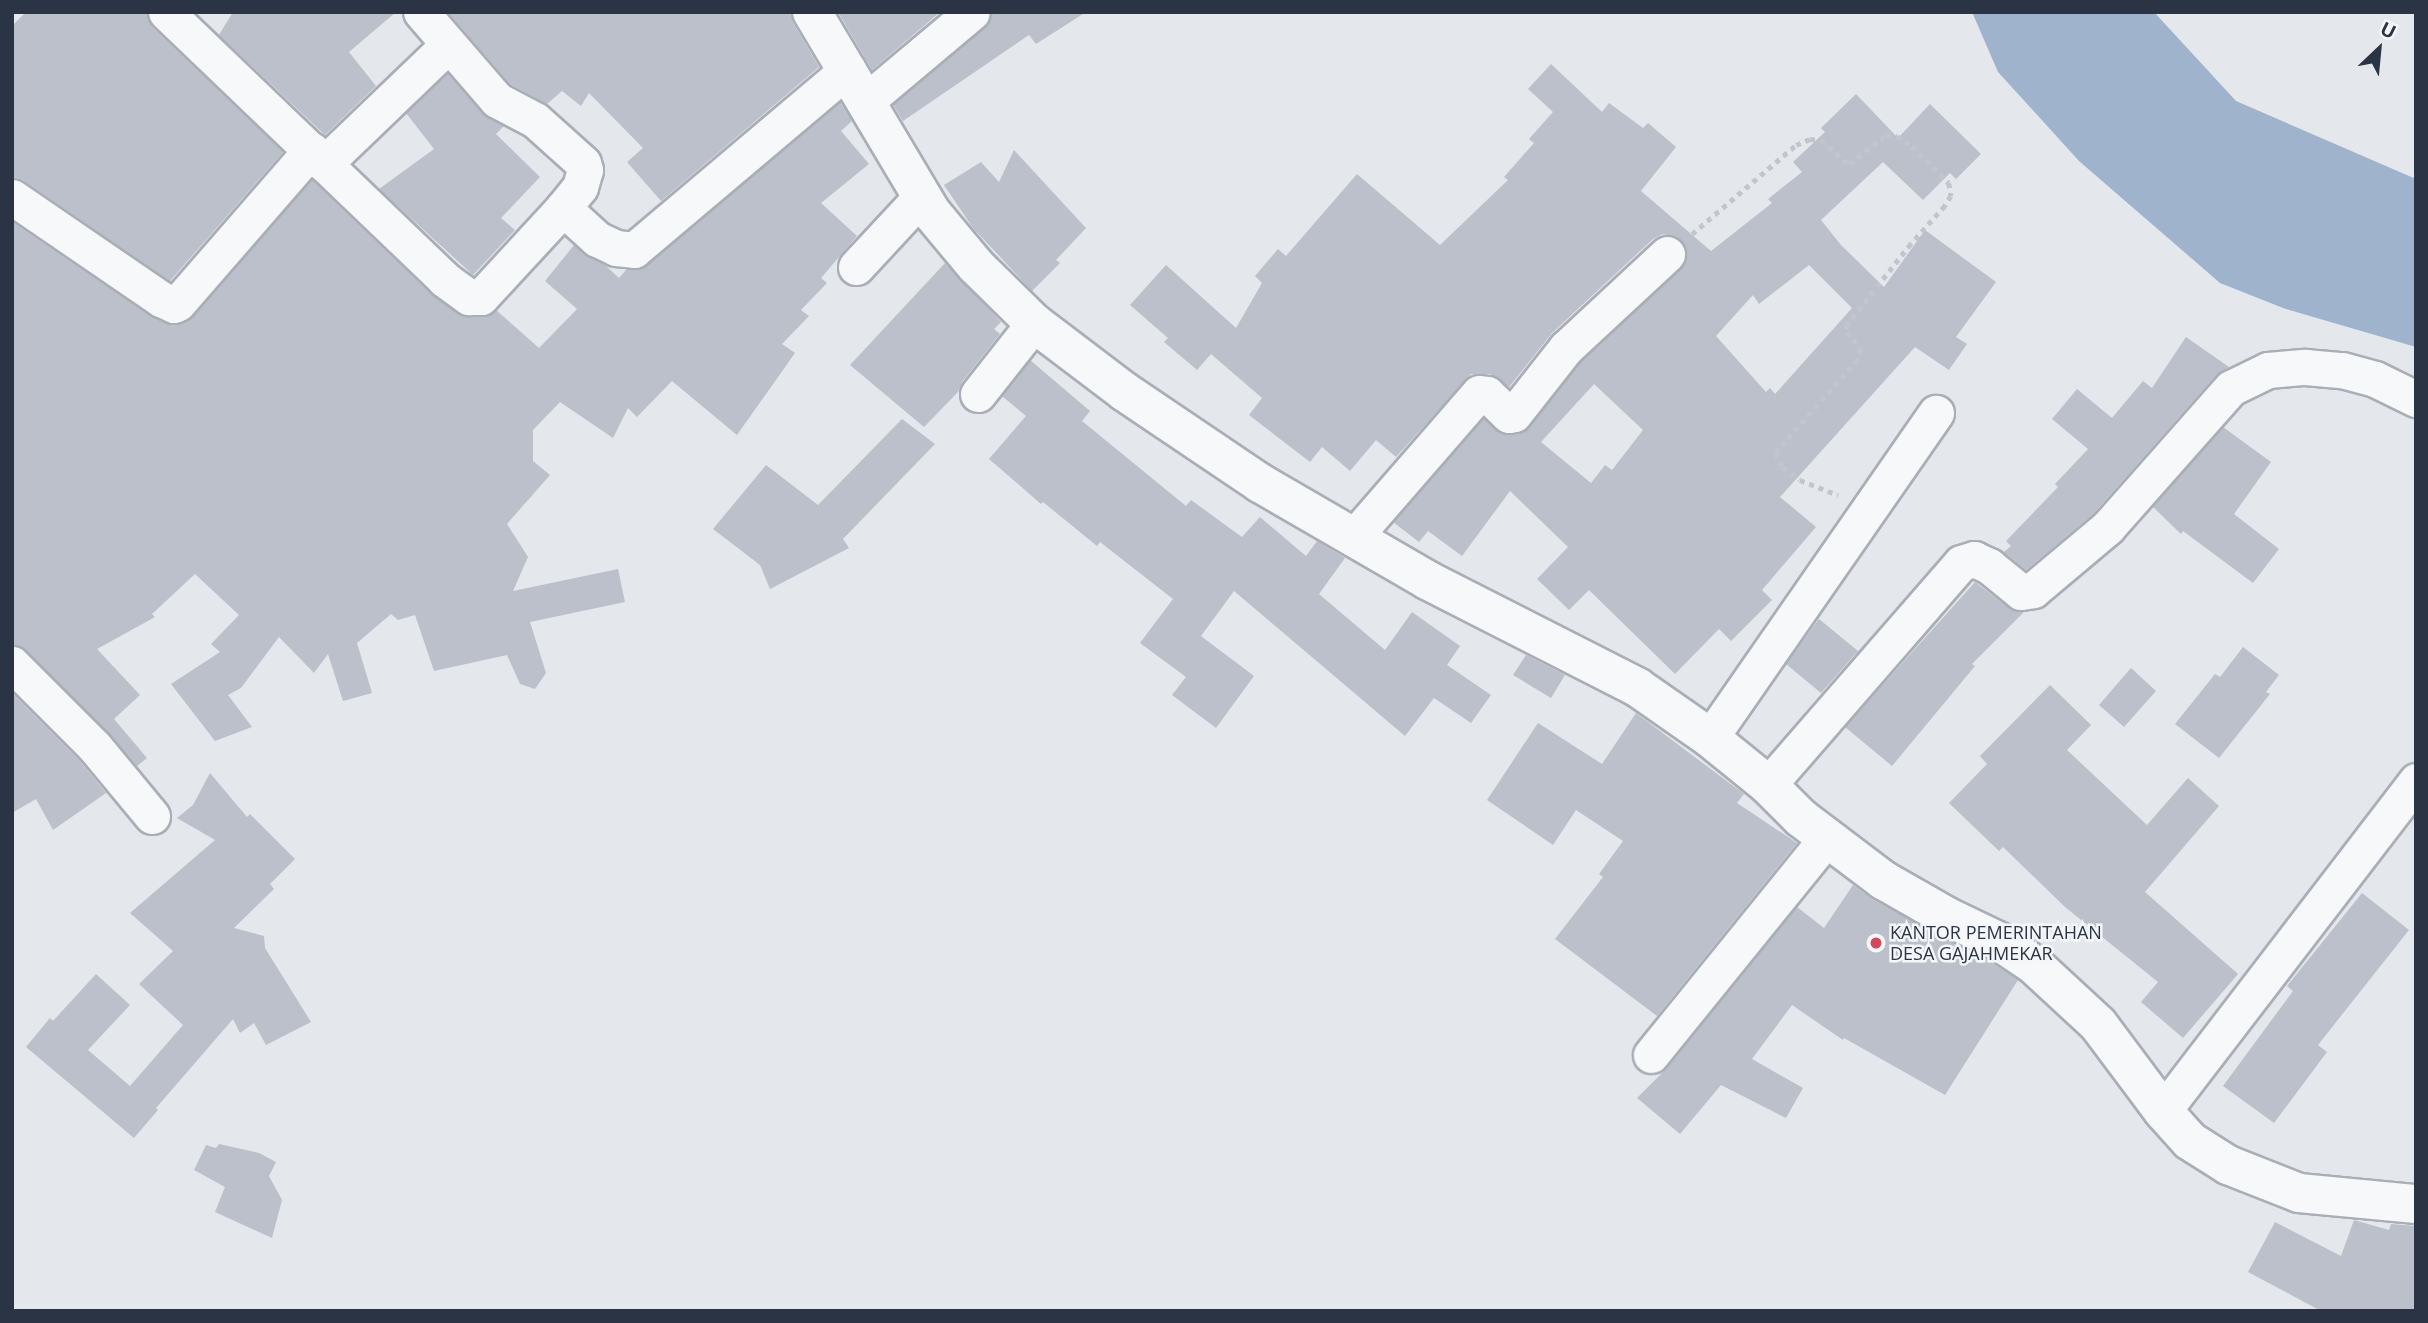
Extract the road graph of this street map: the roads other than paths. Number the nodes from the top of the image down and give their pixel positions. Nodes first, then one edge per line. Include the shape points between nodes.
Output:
1 (166, 12) edge
2 (421, 12) edge
3 (812, 12) edge
4 (972, 12) edge
5 (448, 45) junction
6 (857, 85) junction
7 (318, 157) junction
8 (12, 197) edge
9 (920, 197) junction
10 (563, 208) junction
11 (1667, 254) road end
12 (856, 267) dead end
13 (1034, 323) junction
14 (978, 394) dead end
15 (2416, 399) edge
16 (1936, 414) dead end
17 (1353, 538) junction
18 (12, 664) edge
19 (1710, 738) junction
20 (2416, 781) edge
21 (1768, 785) junction
22 (152, 816) dead end
23 (1827, 838) junction
24 (1651, 1055) dead end
25 (2163, 1111) junction
26 (2416, 1204) edge

1 - 7 street
2 - 5 street
3 - 6 street
4 - 6 street
5 - 7 street
5 - 10 street via 497,100 535,120 583,163 580,187
6 - 9 street
6 - 10 street via 634,250 597,239
7 - 8 street via 174,304
7 - 10 street via 444,279 469,297 481,297
9 - 12 street
9 - 13 street via 976,266
11 - 17 street via 1566,348 1514,414 1479,393
13 - 14 street
13 - 17 street via 1190,438
15 - 21 street via 2375,379 2305,367 2268,370 2231,388 2107,528 2033,590 2021,592 1974,559 1961,563
16 - 19 street
17 - 19 street via 1637,687
18 - 22 street via 94,746
19 - 21 street
20 - 25 street
21 - 23 street
23 - 24 street
23 - 25 street via 1883,880 2033,964 2098,1024
25 - 26 street via 2190,1141 2264,1181 2299,1193

